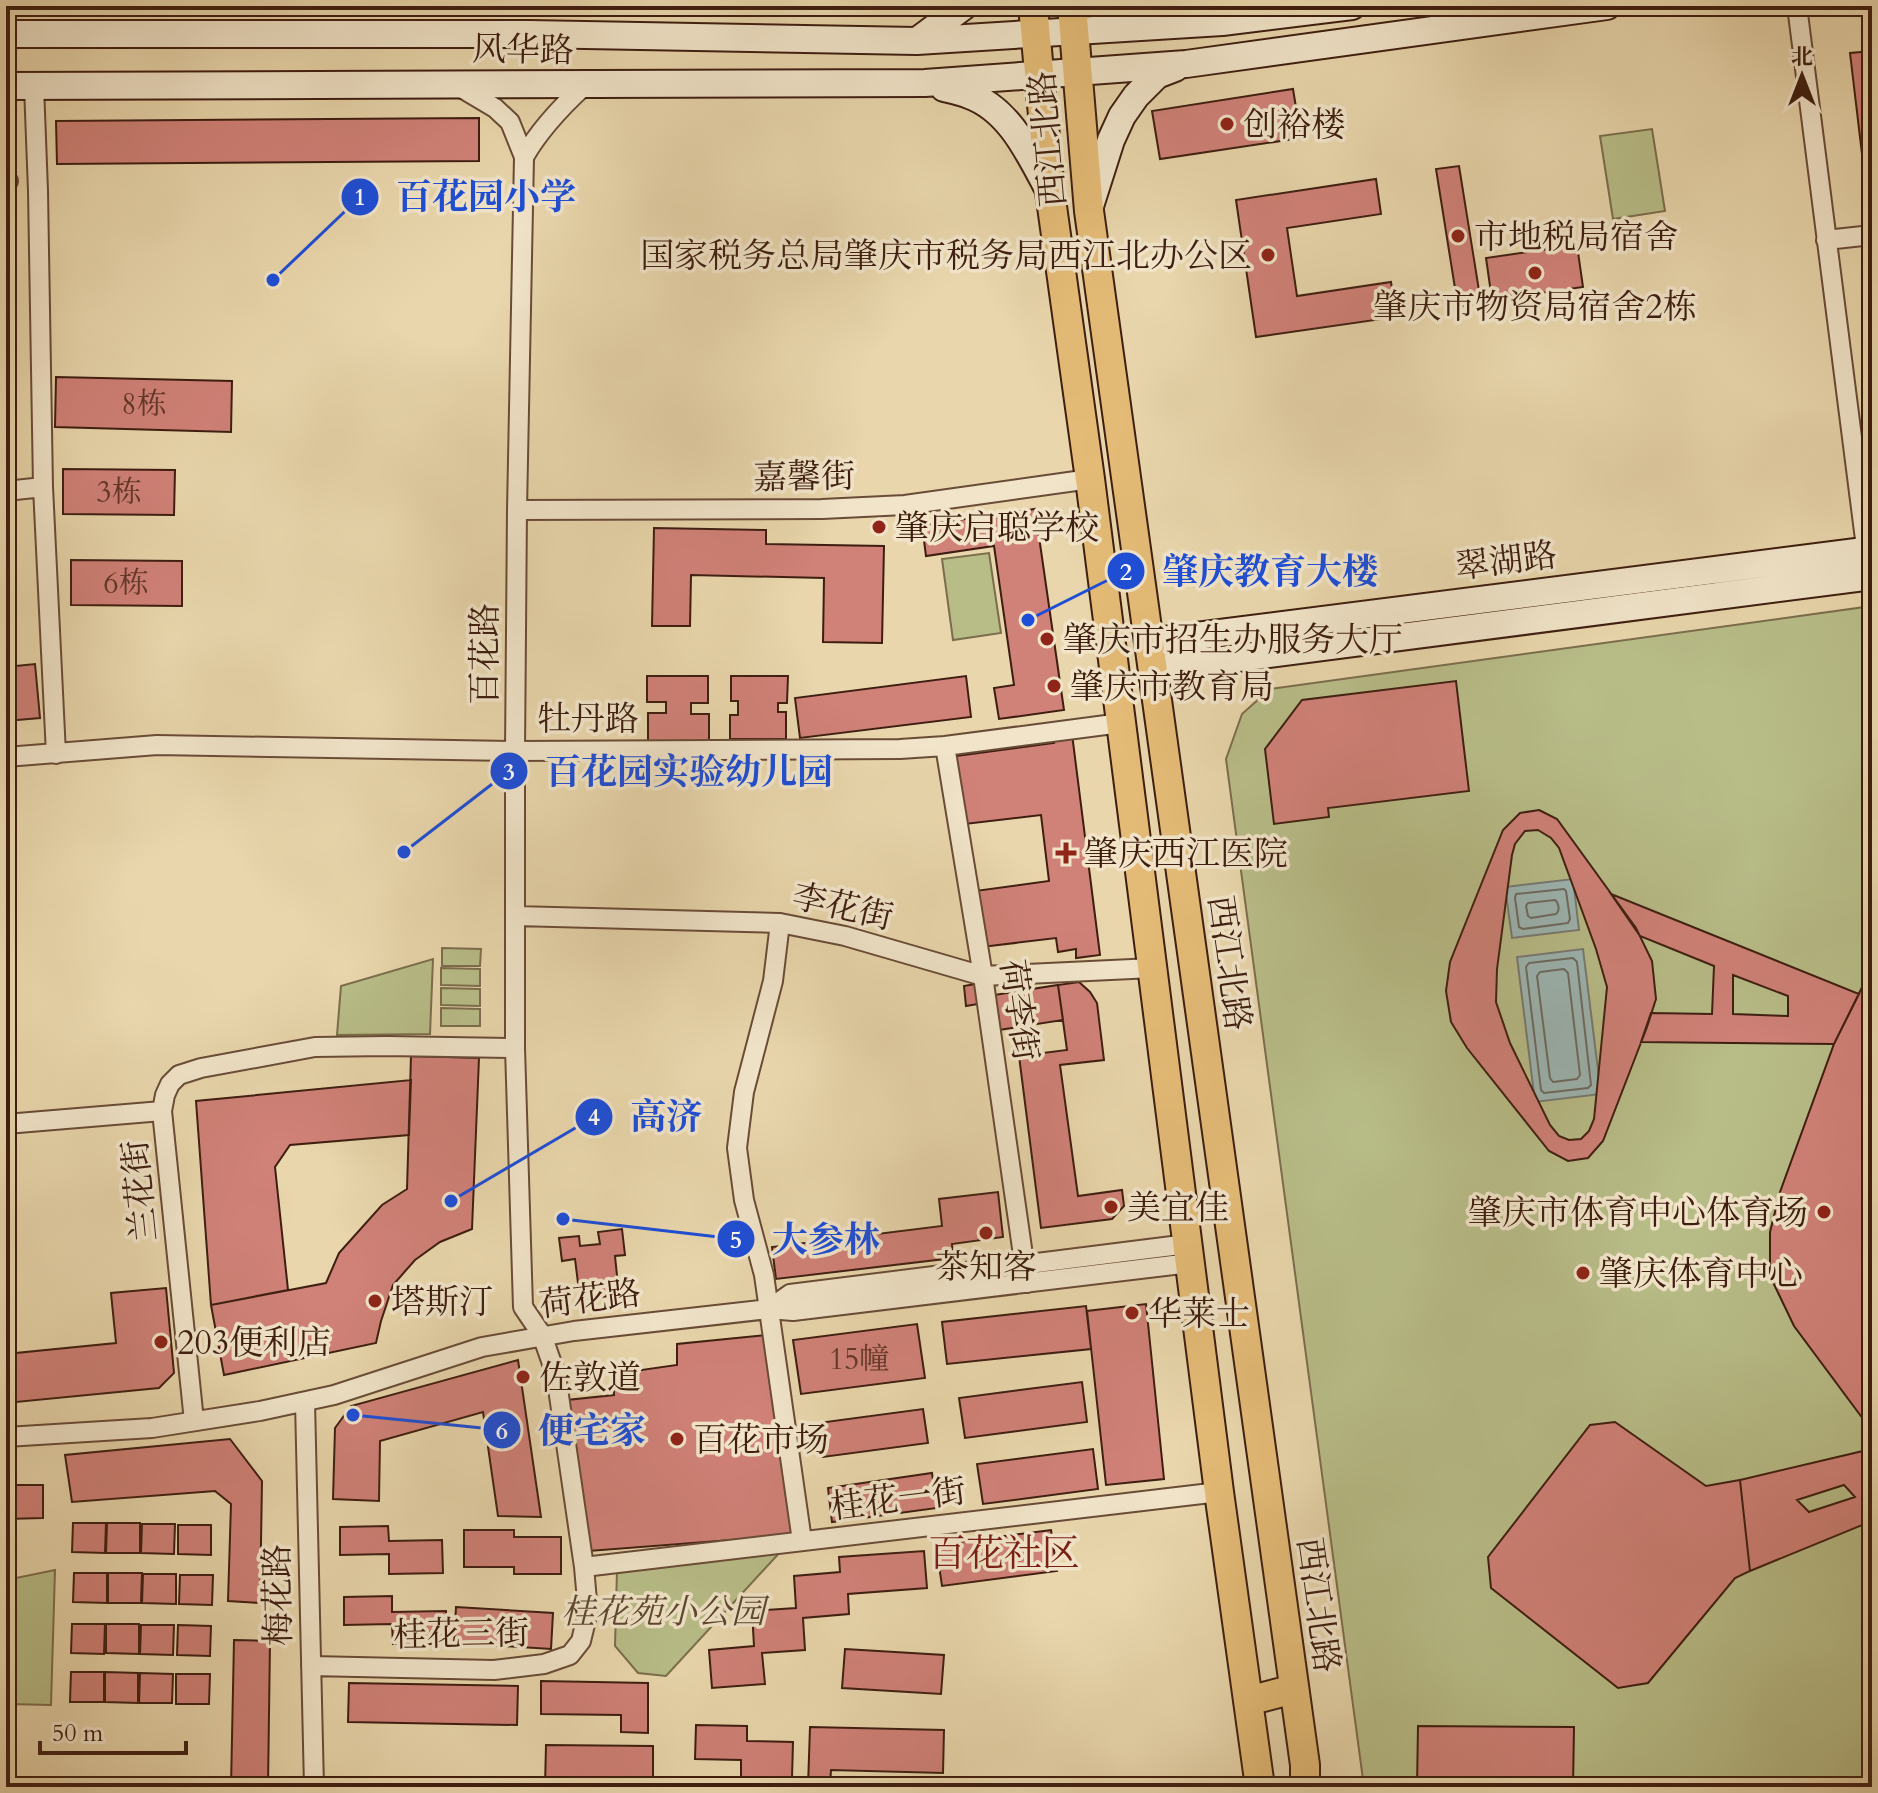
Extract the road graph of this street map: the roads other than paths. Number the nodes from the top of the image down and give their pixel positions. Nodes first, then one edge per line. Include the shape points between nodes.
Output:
1 (964, 6) edge
2 (1182, 6) edge
3 (1352, 6) edge
4 (1607, 6) edge
5 (1797, 6) edge
6 (1073, 19) edge
7 (1034, 20) edge
8 (1222, 22) junction
9 (6, 34) edge
10 (816, 40) junction
11 (917, 41) junction
12 (1186, 64) junction
13 (1078, 72) junction
14 (1039, 75) junction
15 (925, 83) junction
16 (456, 84) junction
17 (815, 85) junction
18 (6, 86) edge
19 (34, 86) junction
20 (584, 86) junction
21 (524, 157) junction
22 (1050, 192) junction
23 (1089, 211) junction
24 (1872, 235) edge
25 (1826, 240) junction
26 (1095, 251) junction
27 (1059, 257) junction
28 (1090, 479) junction
29 (43, 487) junction
30 (6, 491) edge
31 (517, 510) junction
32 (1870, 563) edge
33 (1151, 655) junction
34 (1121, 723) junction
35 (945, 746) junction
36 (515, 751) junction
37 (56, 754) junction
38 (6, 757) edge
39 (516, 916) junction
40 (780, 923) junction
41 (1153, 968) junction
42 (983, 976) junction
43 (515, 1048) junction
44 (162, 1111) junction
45 (6, 1124) edge
46 (1189, 1253) junction
47 (1026, 1274) junction
48 (769, 1309) junction
49 (542, 1335) junction
50 (305, 1402) junction
51 (194, 1421) junction
52 (6, 1437) edge
53 (1219, 1492) junction
54 (802, 1541) junction
55 (584, 1567) junction
56 (311, 1666) junction
57 (1294, 1689) junction
58 (1248, 1701) junction
59 (1256, 1780) edge
60 (1308, 1780) edge
61 (314, 1787) edge

1 - 11 main road
2 - 8 main road
3 - 8 main road, 风华路
4 - 12 main road
5 - 25 street
6 - 7 main road, 风华路
6 - 8 main road, 风华路
6 - 13 main road, 西江北路
7 - 11 main road, 风华路
7 - 14 main road, 西江北路
9 - 10 main road, 风华路
10 - 11 main road, 风华路
10 - 17 main road
12 - 13 main road, 风华路
12 - 23 main road via 1157,75 1122,116
13 - 14 main road, 风华路
13 - 23 main road, 西江北路
14 - 15 main road, 风华路
14 - 22 main road, 西江北路
15 - 17 main road, 风华路
15 - 22 main road via 972,95 998,112 1019,135
16 - 19 main road, 风华路
16 - 20 main road, 风华路
16 - 21 street via 510,122
17 - 20 main road, 风华路
18 - 19 main road, 风华路
19 - 29 street
20 - 21 street via 562,105
21 - 31 street, 百花路
22 - 27 main road, 西江北路
23 - 26 main road, 西江北路
24 - 25 street
25 - 32 street
26 - 27 main road
26 - 33 main road, 西江北路
27 - 28 main road, 西江北路
28 - 31 street, 嘉馨街 via 905,505
28 - 34 main road, 西江北路
29 - 30 street
29 - 37 street
31 - 36 street, 百花路
32 - 33 main road, 翠湖路
33 - 57 main road, 西江北路
34 - 35 street, 牡丹路
34 - 41 main road, 西江北路
35 - 36 street, 牡丹路
35 - 42 street, 荷李街
36 - 37 street, 牡丹路 via 157,745
36 - 39 street, 百花路
37 - 38 street, 牡丹路
39 - 40 street, 李花街
39 - 43 street, 百花路
40 - 42 street, 李花街
40 - 48 street via 773,981 744,1092 737,1148
41 - 42 street, 李花街
41 - 46 main road, 西江北路
42 - 47 street, 荷李街
43 - 44 street via 315,1047 179,1075 170,1084
43 - 49 street, 百花路 via 523,1307
44 - 45 street, 兰花街
44 - 51 street, 兰花街
46 - 47 street, 荷花路
46 - 53 main road, 西江北路
47 - 48 street, 荷花路 via 793,1311
48 - 49 street, 荷花路
48 - 54 street
49 - 50 street, 荷花路 via 482,1347
49 - 55 street, 桂花三街 via 556,1375
50 - 51 street, 荷花路
50 - 56 street, 梅花路
51 - 52 street, 荷花路
53 - 54 street, 桂花一街
53 - 58 main road, 西江北路
54 - 55 street, 桂花一街
55 - 56 street, 桂花三街 via 588,1612 581,1641 570,1655 494,1670
56 - 61 street, 梅花路
57 - 58 main road
57 - 60 main road, 西江北路
58 - 59 main road, 西江北路

